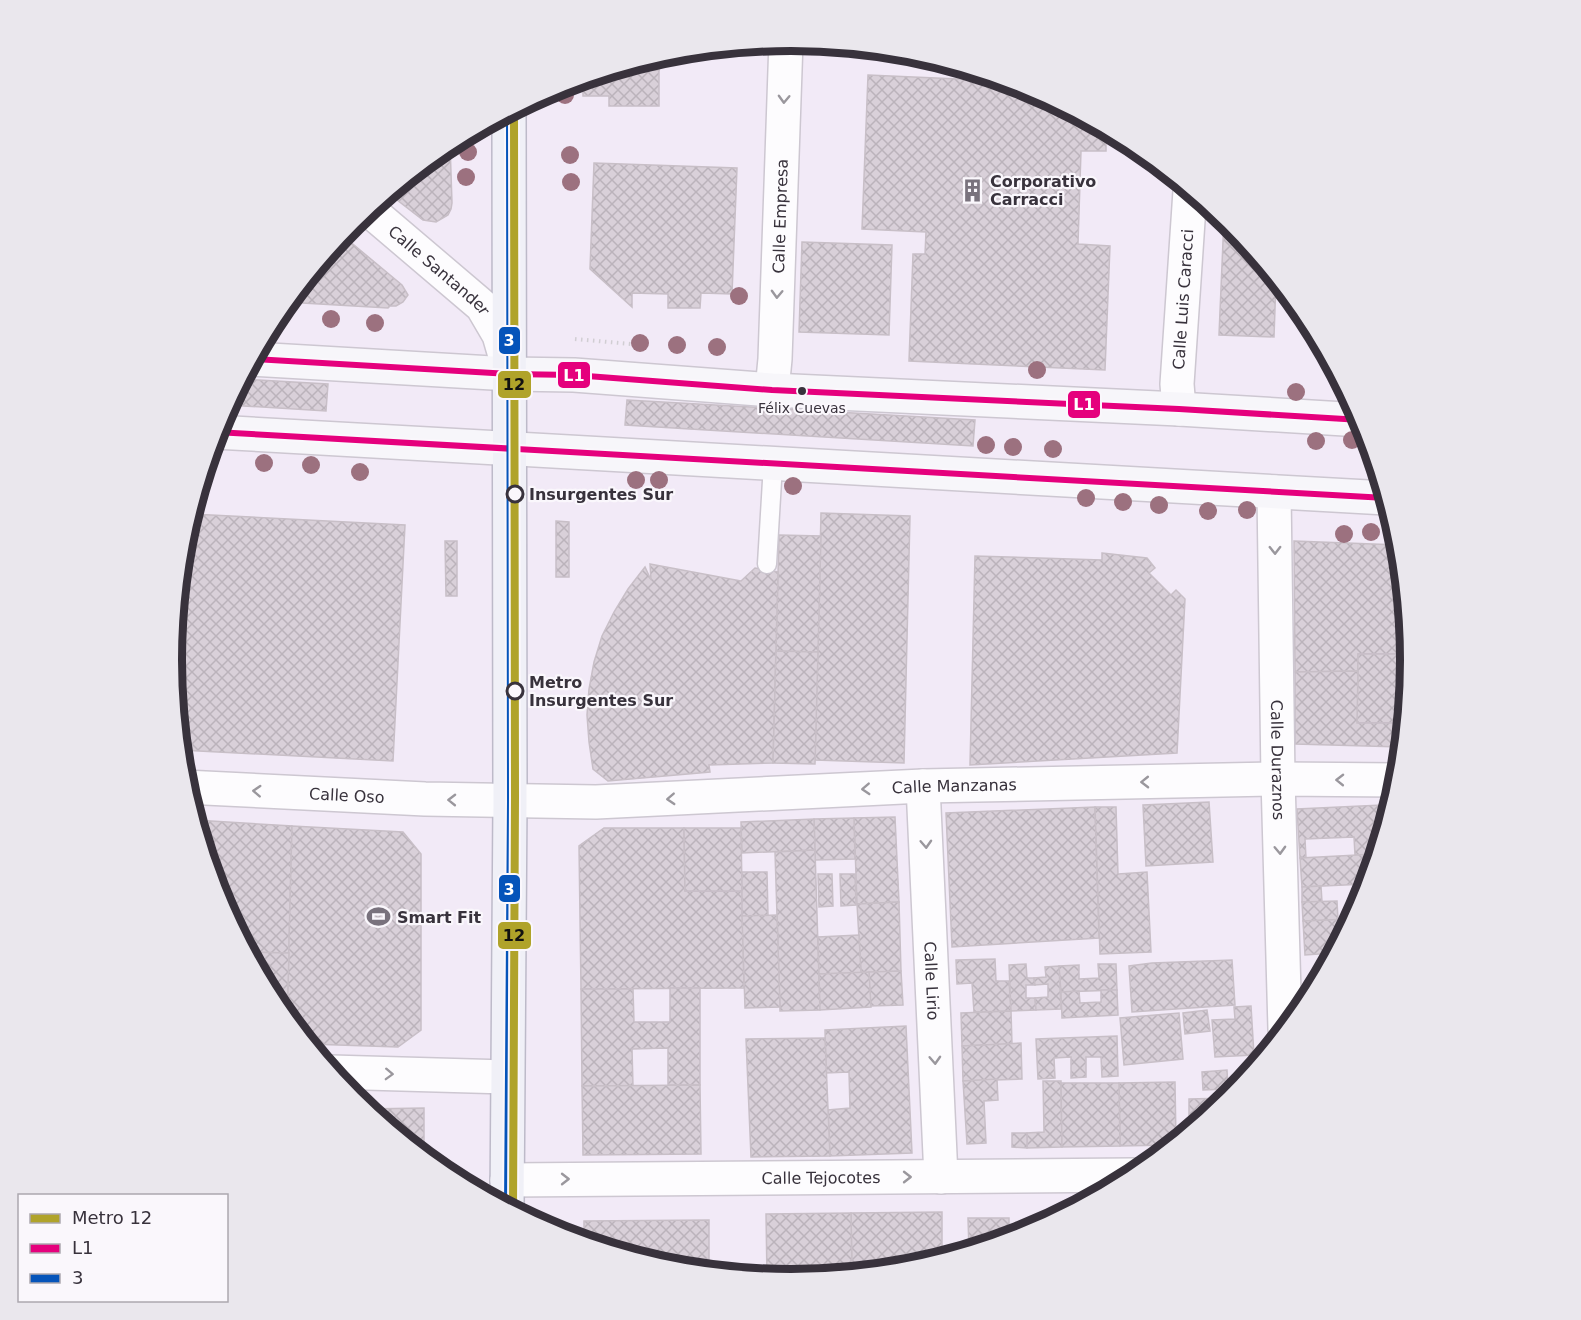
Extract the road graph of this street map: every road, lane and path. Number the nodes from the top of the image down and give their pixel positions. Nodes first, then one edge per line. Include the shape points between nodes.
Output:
1 (786, 51) edge
2 (509, 120) edge
3 (1189, 200) edge
4 (375, 215) edge
5 (260, 360) edge
6 (510, 374) junction
7 (772, 390) junction
8 (1179, 409) junction
9 (1350, 419) edge
10 (226, 433) edge
11 (510, 448) junction
12 (773, 464) junction
13 (1274, 492) junction
14 (1378, 498) edge
15 (767, 564) dead end
16 (1278, 779) junction
17 (1388, 780) edge
18 (923, 786) junction
19 (195, 787) edge
20 (510, 801) junction
21 (1285, 1016) edge
22 (343, 1072) edge
23 (507, 1077) junction
24 (941, 1177) junction
25 (1100, 1184) edge
26 (507, 1194) edge

1 -> 7 street, Calle Empresa
2 - 6 main road
3 - 8 street, Calle Luis Caracci via 1177,384
4 - 6 street, Calle Santander via 482,306 499,335
5 - 6 main road
6 - 7 main road
6 - 11 main road
7 - 8 main road
8 - 9 main road
10 - 11 main road
11 - 12 main road
11 - 20 main road
12 - 13 main road
12 - 15 lane
13 - 14 main road
13 -> 16 street, Calle Duraznos
17 -> 16 street, Calle Manzanas
16 -> 18 street, Calle Manzanas
16 -> 21 street, Calle Duraznos
18 -> 20 street, Calle Manzanas via 596,802
18 -> 24 street, Calle Lirio
20 -> 19 street, Calle Oso
20 - 23 main road
22 -> 23 street
23 - 26 main road
24 - 25 street, Calle Tejocotes
26 -> 24 street, Calle Tejocotes

